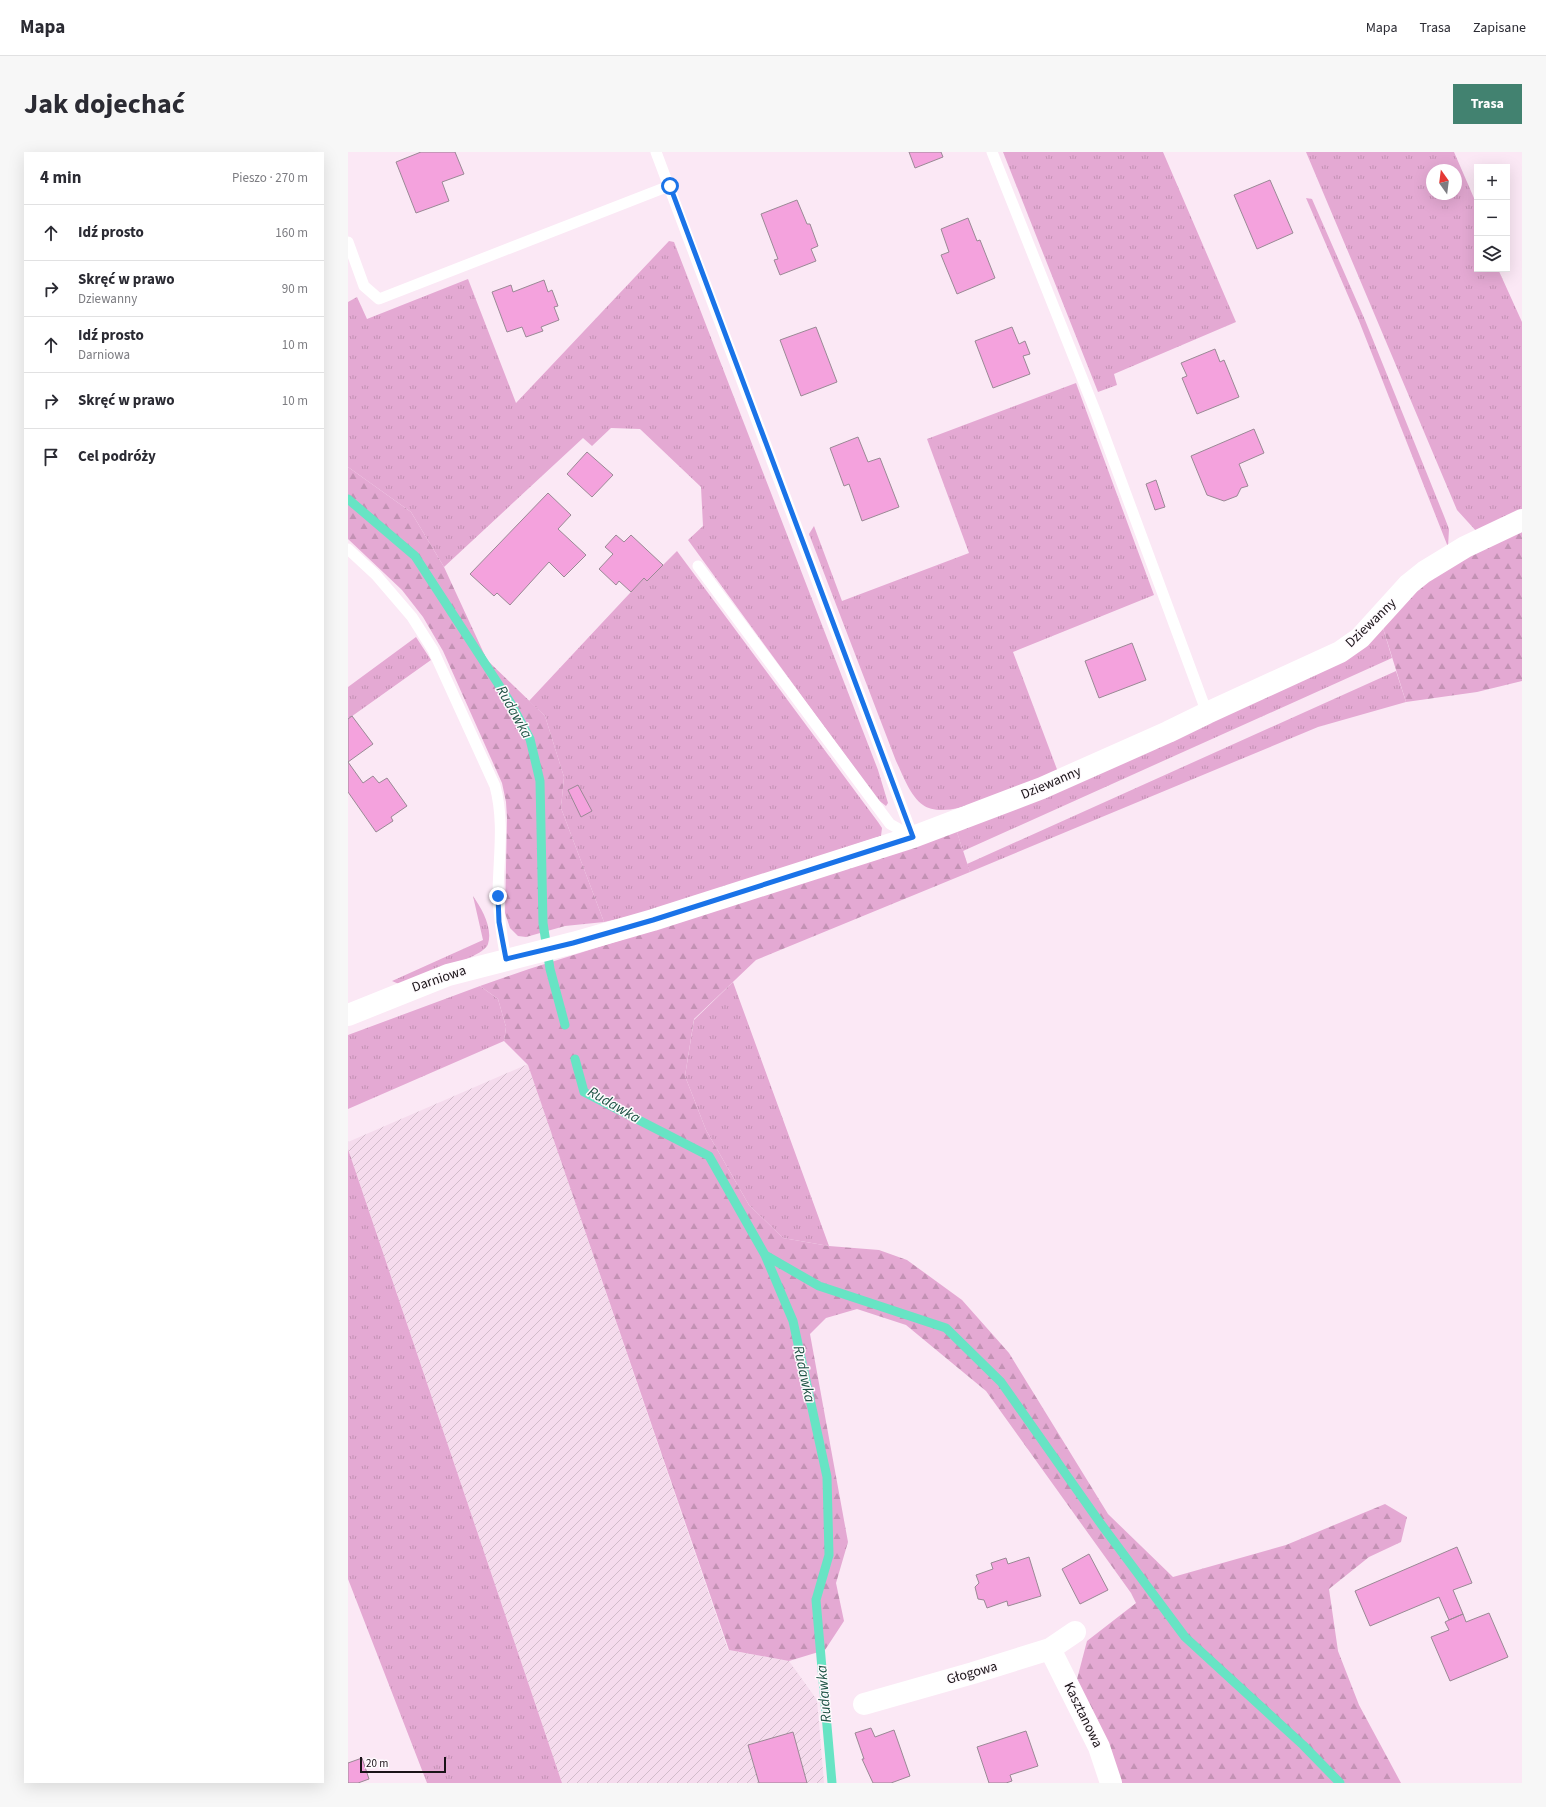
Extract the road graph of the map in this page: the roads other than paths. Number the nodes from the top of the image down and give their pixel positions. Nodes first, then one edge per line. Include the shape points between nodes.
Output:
1 (656, 152) edge
2 (992, 152) edge
3 (670, 186) junction
4 (348, 242) edge
5 (1522, 520) edge
6 (348, 549) edge
7 (698, 566) dead end
8 (1207, 713) junction
9 (913, 837) junction
10 (533, 952) joint
11 (506, 959) junction
12 (348, 1015) edge
13 (1075, 1632) dead end
14 (1050, 1649) junction
15 (864, 1704) dead end
16 (1111, 1783) edge

1 - 3 lane
2 - 8 lane via 1096,413
3 - 4 lane via 379,299 364,286
3 - 9 lane
5 - 8 street, Dziewanny via 1465,546 1424,572 1360,638 1340,652
6 - 11 lane via 376,575 412,617 433,650 495,786 500,803 501,821 499,922
7 - 9 lane via 890,824
8 - 9 street, Dziewanny via 1042,788
9 - 10 street, Dziewanny via 653,920
10 - 11 street, Darniowa
11 - 12 street, Darniowa via 448,975
13 - 14 street, Głogowa
14 - 15 street, Głogowa
14 - 16 street, Kasztanowa via 1099,1747

